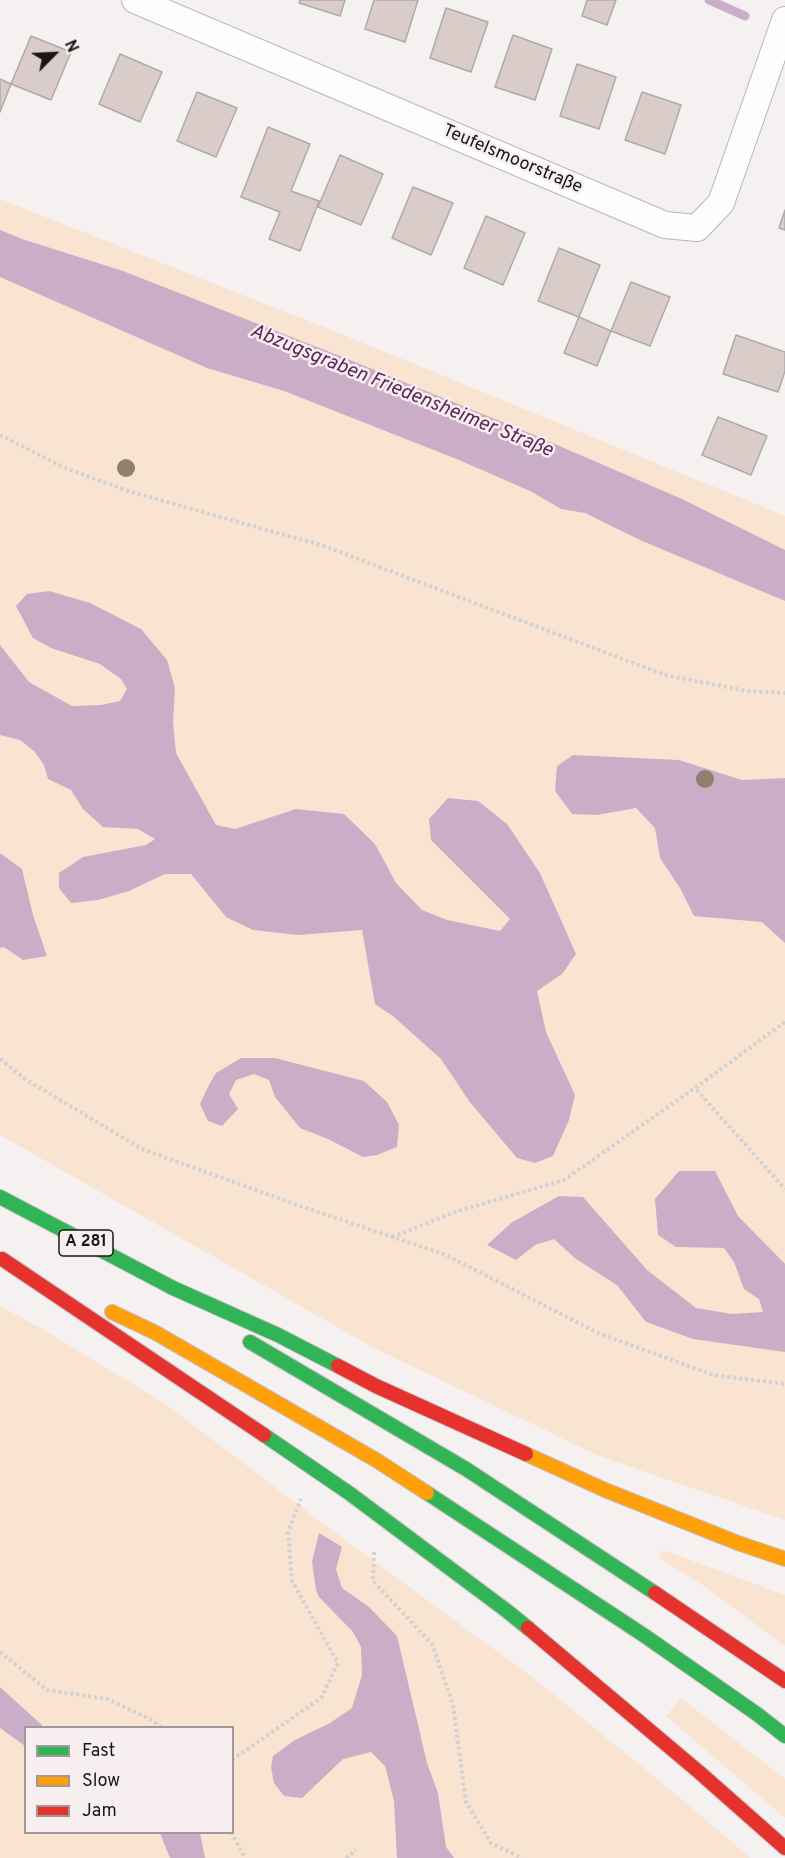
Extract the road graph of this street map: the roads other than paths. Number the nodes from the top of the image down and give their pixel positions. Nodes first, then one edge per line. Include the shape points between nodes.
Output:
1 (135, 0) edge
2 (782, 29) edge
3 (0, 1197) edge
4 (1, 1259) edge
5 (173, 1288) junction
6 (785, 1559) edge
7 (785, 1681) edge
8 (785, 1736) edge
9 (785, 1848) edge

1 - 2 street, Teufelsmoorstraße via 665,225 698,228 721,203
3 - 5 highway, A 281
4 - 8 highway via 156,1333 376,1460 642,1634
4 - 9 highway via 349,1493 498,1604
5 - 6 highway via 605,1491
5 - 7 highway via 262,1351 466,1469

